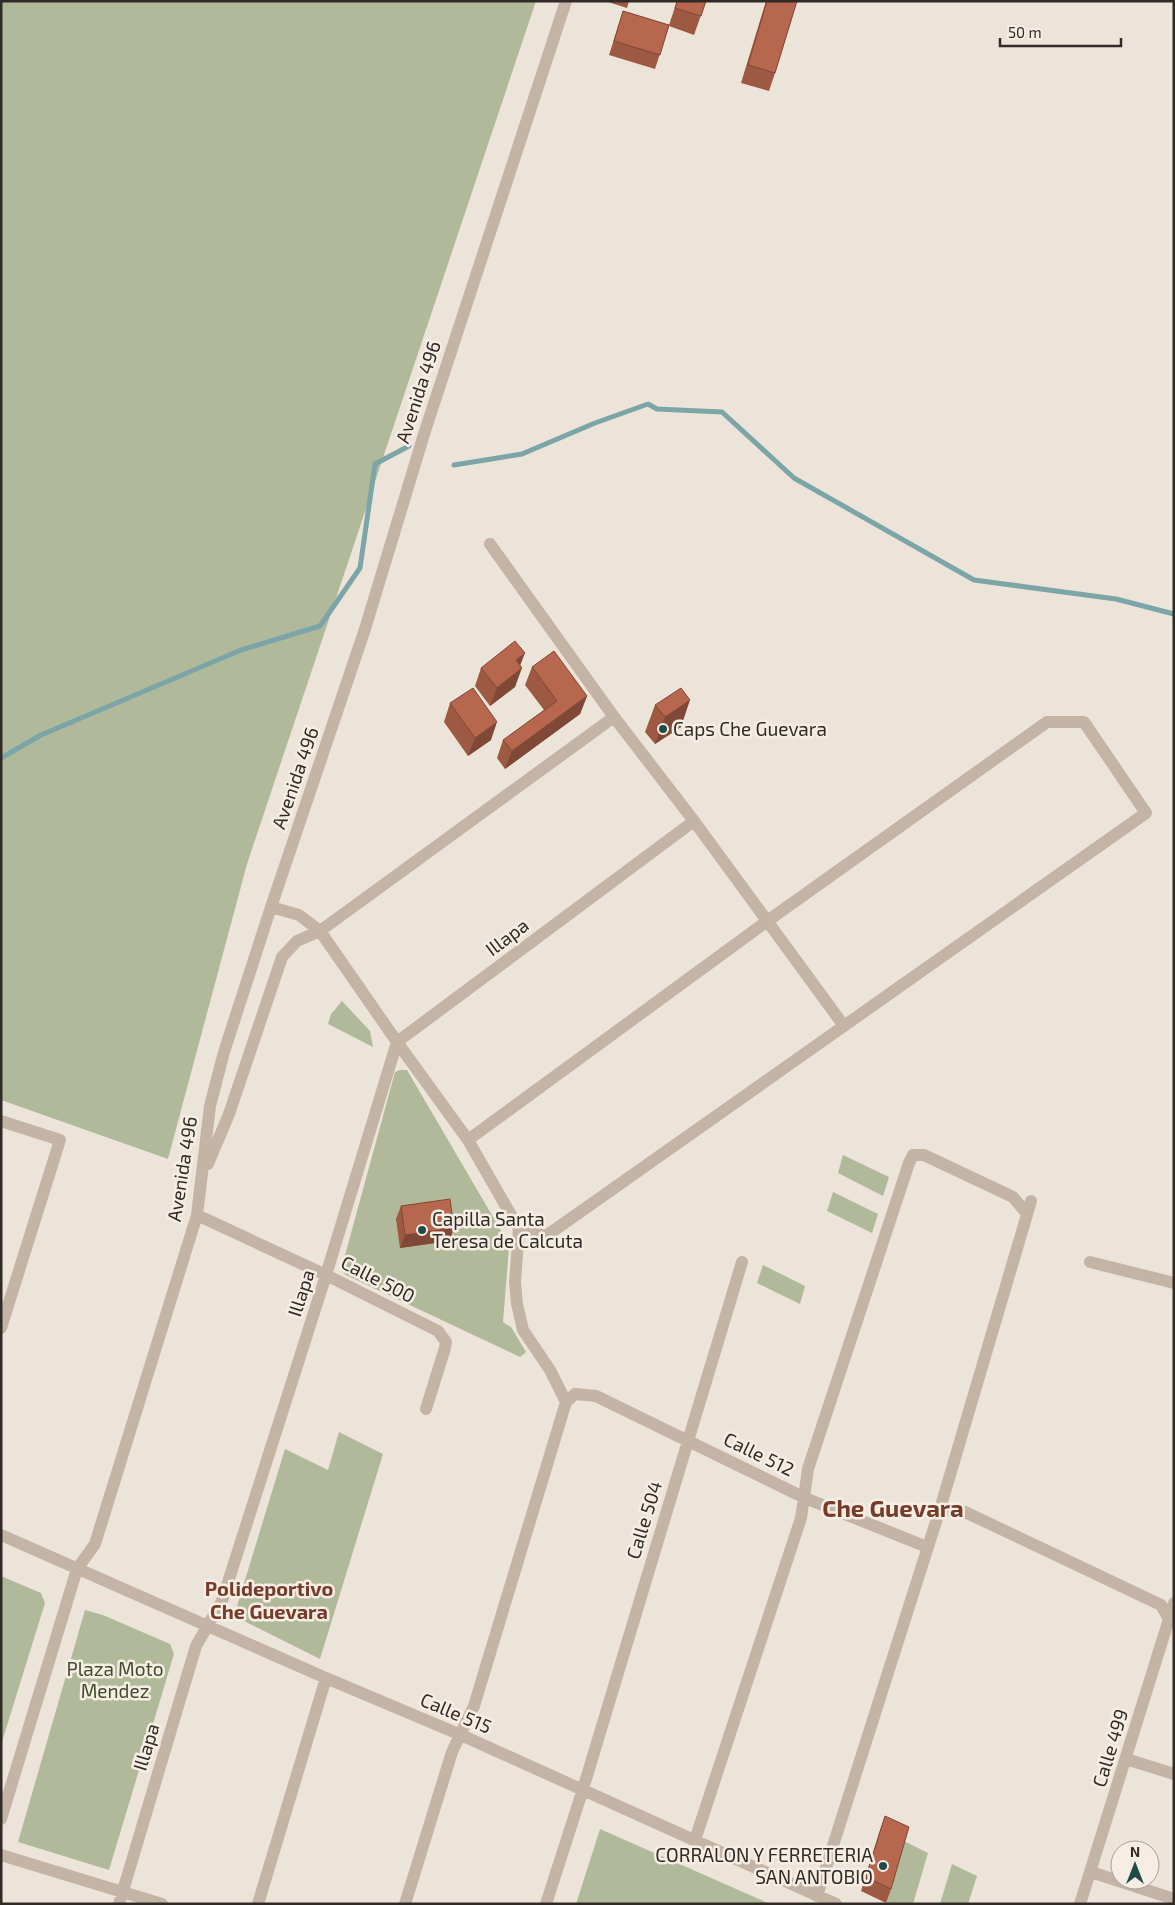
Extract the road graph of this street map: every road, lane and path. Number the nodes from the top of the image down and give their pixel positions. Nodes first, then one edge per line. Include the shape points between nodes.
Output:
1 (566, 1) edge
2 (490, 544) dead end
3 (614, 717) junction
4 (694, 821) junction
5 (271, 907) junction
6 (766, 922) junction
7 (320, 931) junction
8 (844, 1026) junction
9 (397, 1042) junction
10 (1, 1121) edge
11 (468, 1140) junction
12 (201, 1178) junction
13 (1031, 1201) dead end
14 (1027, 1214) junction
15 (197, 1216) junction
16 (519, 1229) junction
17 (742, 1262) dead end
18 (1090, 1262) dead end
19 (326, 1275) junction
20 (1174, 1283) edge
21 (1, 1328) edge
22 (571, 1398) junction
23 (426, 1409) dead end
24 (687, 1440) junction
25 (805, 1498) junction
26 (940, 1509) junction
27 (1, 1535) edge
28 (927, 1548) junction
29 (77, 1569) junction
30 (1174, 1603) edge
31 (1171, 1620) edge
32 (207, 1624) junction
33 (326, 1678) junction
34 (461, 1735) junction
35 (1126, 1759) junction
36 (1174, 1774) edge
37 (583, 1789) junction
38 (1, 1819) edge
39 (695, 1840) junction
40 (1, 1855) edge
41 (1091, 1872) junction
42 (123, 1891) junction
43 (817, 1896) junction
44 (1174, 1899) edge
45 (119, 1904) edge
46 (162, 1904) edge
47 (258, 1904) edge
48 (405, 1904) edge
49 (546, 1904) edge
50 (836, 1904) edge
51 (1080, 1904) edge

1 - 5 street, Avenida 496 via 411,474 365,629
2 - 3 street
3 - 4 street
3 - 7 street
4 - 6 street
4 - 9 street, Illapa
5 - 7 street via 300,915
5 - 12 street, Avenida 496 via 210,1106
6 - 8 street
6 - 8 street via 1047,722 1084,722 1146,813
6 - 11 street
7 - 9 street
7 - 12 street via 297,941 282,957 229,1114
8 - 16 street via 546,1236
9 - 11 street
9 - 19 street, Illapa
10 - 21 street via 60,1140
11 - 16 street
12 - 15 street, Avenida 496
13 - 14 street
14 - 25 street via 1013,1197 924,1154 913,1155 808,1469
14 - 26 street
15 - 19 street, Calle 500
15 - 29 street, Avenida 496 via 95,1544
16 - 22 street via 515,1282 523,1330
17 - 24 street, Calle 504
18 - 20 street
19 - 23 street, Calle 500 via 438,1330 446,1342
19 - 32 street, Illapa via 222,1601
22 - 24 street, Calle 512 via 596,1396
22 - 34 street via 474,1706
24 - 25 street, Calle 512
24 - 37 street, Calle 504
25 - 28 street, Calle 512
25 - 39 street
26 - 28 street
26 - 31 street via 965,1512 1161,1605
27 - 29 street, Calle 515
28 - 43 street
29 - 32 street, Calle 515
29 - 38 street, Avenida 496
30 - 31 street, Calle 499
31 - 35 street, Calle 499
32 - 33 street, Calle 515
32 - 42 street, Illapa via 196,1646
33 - 34 street, Calle 515
33 - 47 street
34 - 37 street, Calle 515
34 - 48 street via 452,1752
35 - 36 street
35 - 41 street, Calle 499
37 - 39 street, Calle 515
37 - 49 street, Calle 504
39 - 43 street, Calle 515
40 - 42 street
41 - 44 street
41 - 51 street, Calle 499
42 - 45 street, Illapa
42 - 46 street
43 - 50 street, Calle 515

